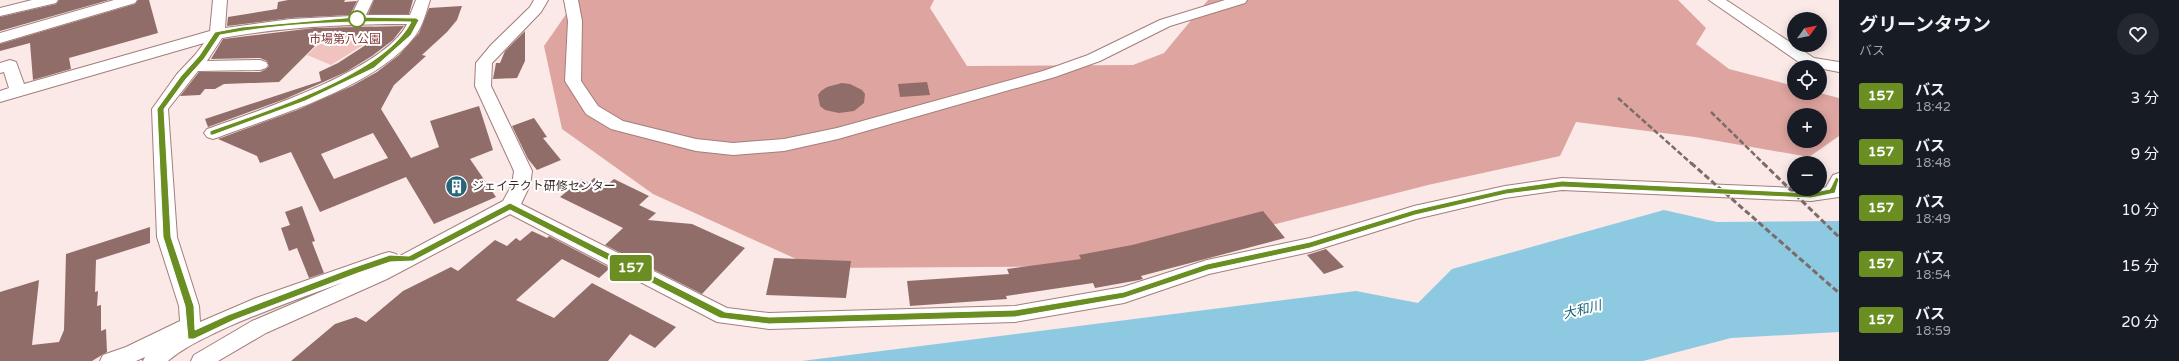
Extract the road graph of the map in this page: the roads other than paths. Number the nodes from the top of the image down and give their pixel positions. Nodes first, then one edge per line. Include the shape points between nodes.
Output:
1 (51, 0) edge
2 (130, 0) edge
3 (220, 0) edge
4 (366, 0) edge
5 (423, 0) edge
6 (541, 0) edge
7 (571, 0) edge
8 (1240, 0) edge
9 (1716, 0) edge
10 (0, 12) edge
11 (356, 19) junction
12 (416, 20) junction
13 (217, 34) junction
14 (0, 38) edge
15 (260, 65) dead end
16 (194, 66) junction
17 (1839, 67) edge
18 (0, 68) edge
19 (18, 91) junction
20 (0, 97) edge
21 (213, 133) dead end
22 (1839, 179) edge
23 (510, 206) junction
24 (410, 259) junction
25 (191, 330) junction
26 (111, 361) edge
27 (154, 361) edge
28 (202, 361) edge

1 - 10 street
2 - 14 street
3 - 13 street
4 - 11 street
5 - 12 street
6 - 23 street via 536,9 484,63 483,86 522,171 523,180
7 - 8 street via 575,21 573,81 592,110 617,125 696,145 733,149 784,145 838,133 1049,74 1094,58 1165,23
9 - 17 street via 1809,62
11 - 12 street
11 - 13 street via 242,29
12 - 21 street via 409,33 372,67 302,100
13 - 16 street
13 - 19 street
15 - 16 street
16 - 25 street via 160,109 167,237 189,306
18 - 19 street via 10,65
19 - 20 street
22 - 23 street via 1833,192 1811,195 1562,184 1506,192 1414,213 1310,245 1207,267 1124,295 1015,314 878,319 769,321 724,316
23 - 24 street
24 - 25 street via 390,258 231,318
24 - 28 street via 274,321
25 - 26 street
25 - 27 street via 158,355

